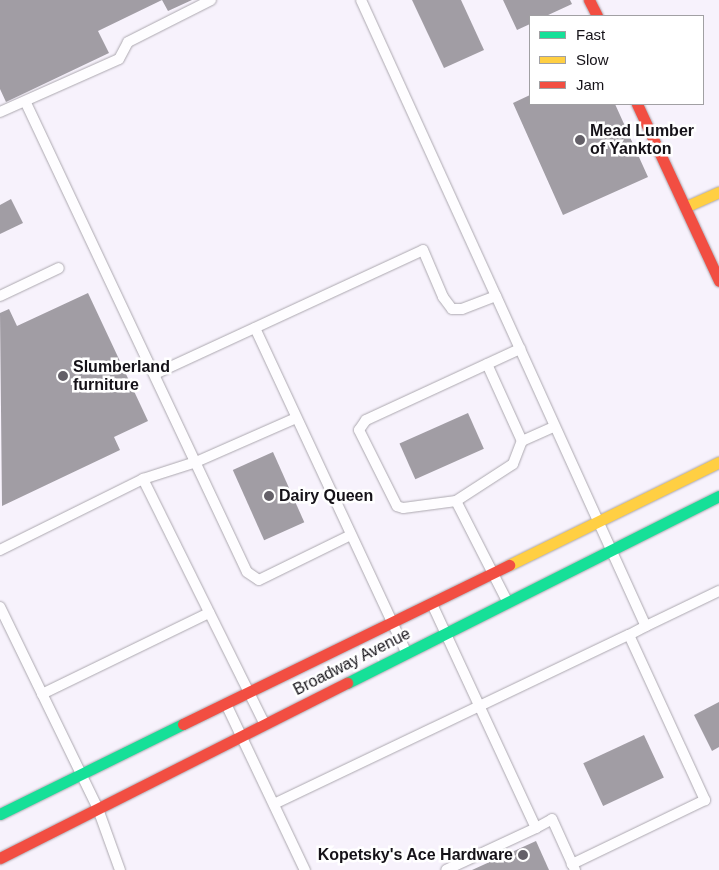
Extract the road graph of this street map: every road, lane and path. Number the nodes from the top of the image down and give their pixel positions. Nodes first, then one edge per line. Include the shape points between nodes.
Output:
1 (211, 0) edge
2 (361, 0) edge
3 (589, 0) edge
4 (596, 15) edge
5 (26, 103) junction
6 (637, 105) edge
7 (0, 112) edge
8 (719, 192) edge
9 (684, 208) junction
10 (59, 268) dead end
11 (719, 281) edge
12 (0, 296) edge
13 (496, 296) junction
14 (254, 328) junction
15 (520, 349) junction
16 (488, 364) junction
17 (155, 374) junction
18 (296, 418) junction
19 (554, 427) junction
20 (522, 440) junction
21 (196, 462) junction
22 (719, 462) edge
23 (143, 479) junction
24 (719, 496) edge
25 (456, 501) junction
26 (596, 522) junction
27 (351, 535) junction
28 (0, 550) edge
29 (610, 550) junction
30 (491, 574) junction
31 (719, 591) edge
32 (508, 602) junction
33 (431, 603) junction
34 (0, 607) edge
35 (209, 612) junction
36 (390, 623) junction
37 (646, 626) junction
38 (445, 633) junction
39 (629, 635) junction
40 (406, 653) junction
41 (248, 693) junction
42 (42, 694) junction
43 (226, 704) junction
44 (480, 706) junction
45 (264, 724) junction
46 (242, 736) junction
47 (80, 774) junction
48 (274, 804) junction
49 (98, 809) junction
50 (0, 814) edge
51 (536, 828) junction
52 (0, 858) edge
53 (574, 867) edge
54 (120, 870) edge
55 (305, 870) edge
56 (446, 870) edge

1 - 5 lane via 128,42 119,59
2 - 13 lane
3 - 4 main road
5 - 7 lane
5 - 17 lane
6 - 9 main road
8 - 9 main road
9 - 11 main road
10 - 12 lane
13 - 14 lane via 462,309 452,309 443,298 422,250
13 - 15 lane
14 - 17 lane
14 - 18 lane
15 - 16 lane
15 - 19 lane
16 - 20 lane
16 - 25 lane via 361,424 359,430 397,506
17 - 21 lane
18 - 21 lane
18 - 27 lane
19 - 20 lane
19 - 26 lane
20 - 25 lane via 513,464
21 - 23 lane
21 - 27 lane via 247,572 253,578 259,580
22 - 26 main road, Broadway Avenue
23 - 28 lane
23 - 35 lane
24 - 29 main road, Broadway Avenue
25 - 30 lane
26 - 29 lane
26 - 30 main road, Broadway Avenue
27 - 36 lane
29 - 32 main road, Broadway Avenue
29 - 37 lane
30 - 32 lane
30 - 33 main road, Broadway Avenue
31 - 37 lane
32 - 38 main road, Broadway Avenue
33 - 36 main road, Broadway Avenue
33 - 38 lane
34 - 42 lane
35 - 41 lane
35 - 42 lane
36 - 40 lane
36 - 41 main road, Broadway Avenue
37 - 39 lane
38 - 40 main road, Broadway Avenue
38 - 44 lane
39 - 44 lane
39 - 53 lane via 705,800
40 - 45 main road, Broadway Avenue
41 - 43 main road, Broadway Avenue
41 - 45 lane
42 - 47 lane
43 - 46 lane
43 - 47 main road, Broadway Avenue
44 - 48 lane
44 - 51 lane
45 - 46 main road, Broadway Avenue
46 - 48 lane
46 - 49 main road, Broadway Avenue
47 - 49 lane
47 - 50 main road, Broadway Avenue
48 - 55 lane
49 - 52 main road, Broadway Avenue
49 - 54 lane
51 - 53 lane via 552,819
51 - 56 lane

